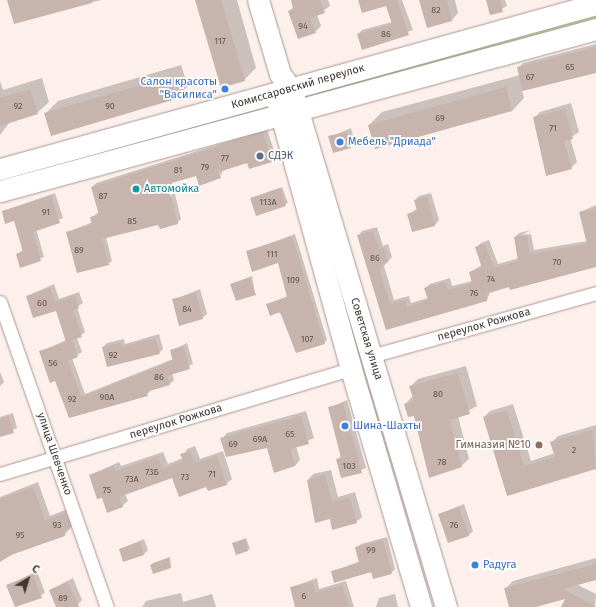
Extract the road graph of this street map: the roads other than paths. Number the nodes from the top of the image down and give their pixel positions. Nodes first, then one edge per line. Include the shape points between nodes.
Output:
1 (258, 0) edge
2 (596, 4) edge
3 (596, 29) edge
4 (285, 96) junction
5 (0, 170) edge
6 (0, 191) edge
7 (596, 293) edge
8 (0, 302) edge
9 (371, 356) junction
10 (351, 369) junction
11 (57, 459) junction
12 (0, 474) edge
13 (107, 607) edge
14 (421, 607) edge
15 (446, 607) edge

1 - 4 main road, Советская улица
2 - 4 main road, Комиссаровский переулок
3 - 4 main road, Комиссаровский переулок
4 - 5 main road, Комиссаровский переулок
4 - 6 main road, Комиссаровский переулок
4 - 9 main road, Советская улица
4 - 10 main road, Советская улица
7 - 9 street, переулок Рожкова
8 - 11 street, улица Шевченко
9 - 15 main road, Советская улица
10 - 11 street, переулок Рожкова
10 - 14 main road, Советская улица
11 - 12 street, переулок Рожкова
11 - 13 street, улица Шевченко

